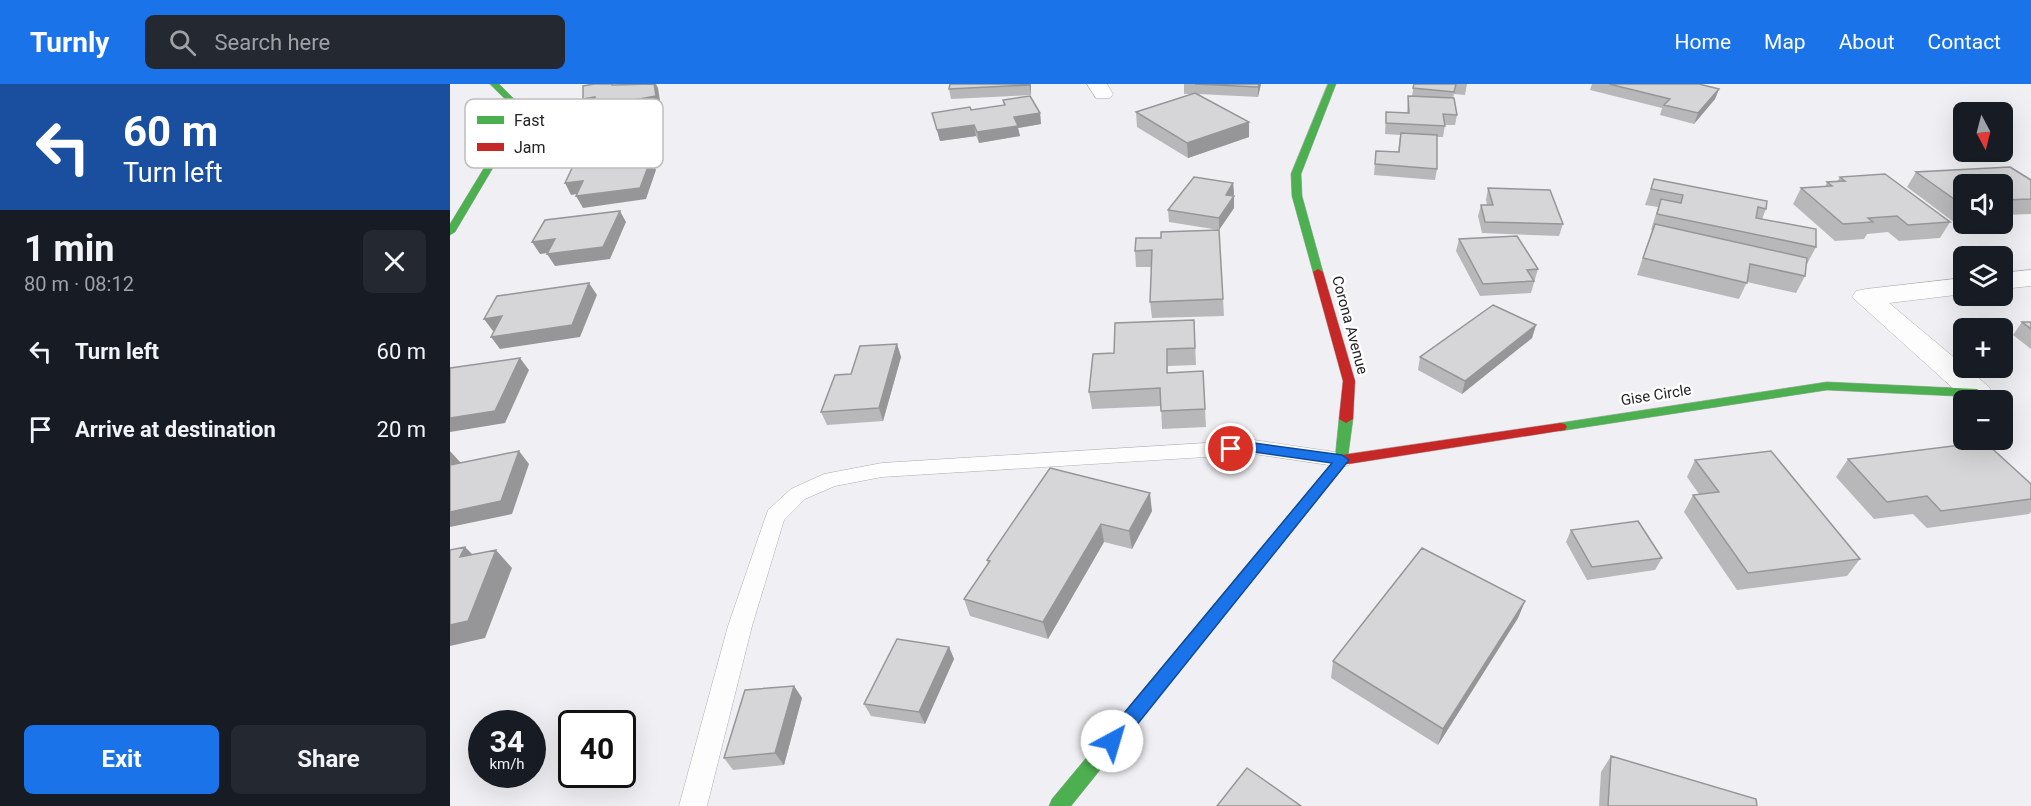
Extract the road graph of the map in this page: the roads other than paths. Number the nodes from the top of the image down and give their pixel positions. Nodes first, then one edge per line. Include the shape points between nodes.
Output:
1 (494, 84) edge
2 (1332, 84) edge
3 (510, 99) edge
4 (488, 168) edge
5 (450, 232) edge
6 (2031, 278) edge
7 (2013, 280) edge
8 (1953, 287) edge
9 (1974, 390) edge
10 (1953, 392) edge
11 (1342, 460) junction
12 (693, 806) edge
13 (1059, 806) edge

1 - 3 street
2 - 11 street, Corona Avenue via 1296,174 1297,196 1349,381
4 - 5 street
6 - 7 street
8 - 9 street via 1866,297
10 - 11 street, Gise Circle via 1827,386
11 - 12 lane via 1254,447 882,470 831,479 798,494 775,516 740,626
11 - 13 street

